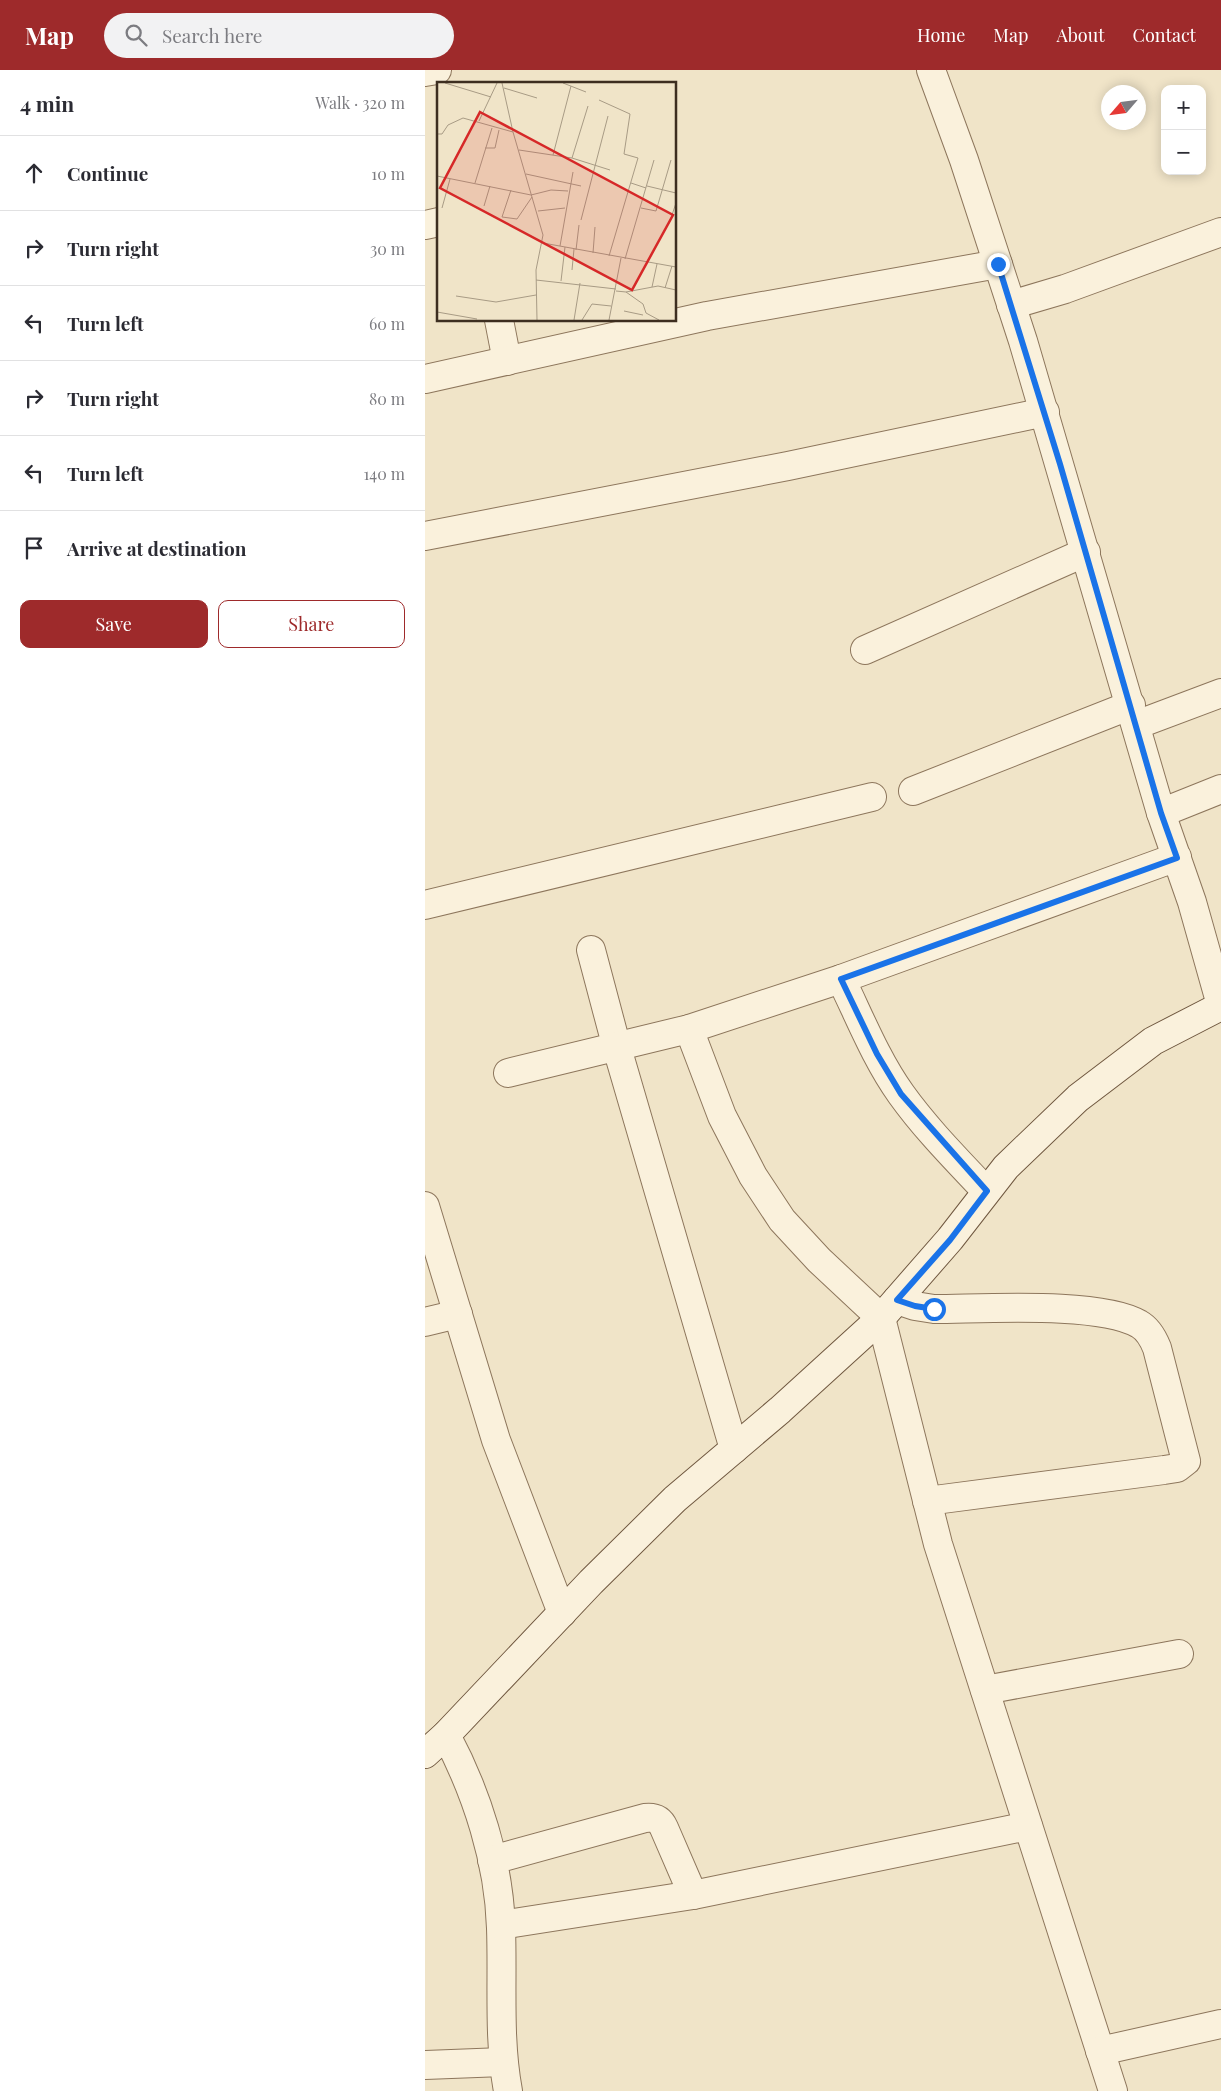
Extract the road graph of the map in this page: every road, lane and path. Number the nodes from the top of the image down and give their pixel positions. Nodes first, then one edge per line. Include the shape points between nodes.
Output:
1 (437, 70) edge
2 (931, 70) edge
3 (425, 72) edge
4 (1221, 232) edge
5 (998, 264) junction
6 (1011, 306) junction
7 (499, 321) edge
8 (507, 361) junction
9 (425, 379) edge
10 (1045, 412) junction
11 (425, 536) edge
12 (1086, 552) junction
13 (865, 650) dead end
14 (1221, 693) edge
15 (1134, 715) junction
16 (1221, 789) edge
17 (913, 791) dead end
18 (872, 797) dead end
19 (1161, 813) junction
20 (1177, 858) junction
21 (425, 905) edge
22 (591, 950) dead end
23 (841, 979) junction
24 (1221, 1005) edge
25 (689, 1029) junction
26 (617, 1048) junction
27 (508, 1073) dead end
28 (987, 1191) junction
29 (425, 1206) edge
30 (889, 1309) junction
31 (458, 1314) junction
32 (425, 1322) edge
33 (734, 1449) junction
34 (927, 1501) junction
35 (561, 1613) junction
36 (1179, 1654) dead end
37 (985, 1690) junction
38 (446, 1735) junction
39 (425, 1754) edge
40 (1028, 1826) junction
41 (492, 1860) junction
42 (693, 1895) junction
43 (501, 1926) junction
44 (1221, 2024) edge
45 (1100, 2051) junction
46 (503, 2062) junction
47 (425, 2065) edge
48 (508, 2091) edge
49 (1113, 2091) edge

1 - 3 street
2 - 5 street
4 - 6 street
5 - 6 street
5 - 8 street via 707,316
6 - 10 street
7 - 8 street
8 - 9 street
10 - 11 street via 788,466
10 - 12 street
12 - 13 street
12 - 15 street
14 - 15 street
15 - 17 street
15 - 19 street
16 - 19 street
18 - 21 street
19 - 20 street
20 - 23 street
20 - 24 street
22 - 26 street
23 - 25 street
23 - 28 street via 877,1054 901,1094
24 - 28 street via 1153,1041 1078,1098
25 - 26 street
25 - 30 street via 723,1116 763,1191 783,1220 819,1260
26 - 27 street
26 - 33 street
28 - 30 street via 950,1240
29 - 31 street
30 - 33 street
30 - 34 street
30 - 34 street via 915,1306 934,1309 1052,1308 1119,1315 1139,1324 1150,1334 1157,1348 1186,1461 1177,1468
31 - 32 street
31 - 35 street via 496,1440
33 - 35 street via 675,1499
34 - 37 street
35 - 38 street
36 - 37 street
37 - 40 street
38 - 39 street
38 - 41 street via 462,1765
40 - 42 street
40 - 45 street
41 - 42 street via 653,1817 661,1821
41 - 43 street
42 - 43 street
43 - 46 street
44 - 45 street
45 - 49 street
46 - 47 street
46 - 48 street

